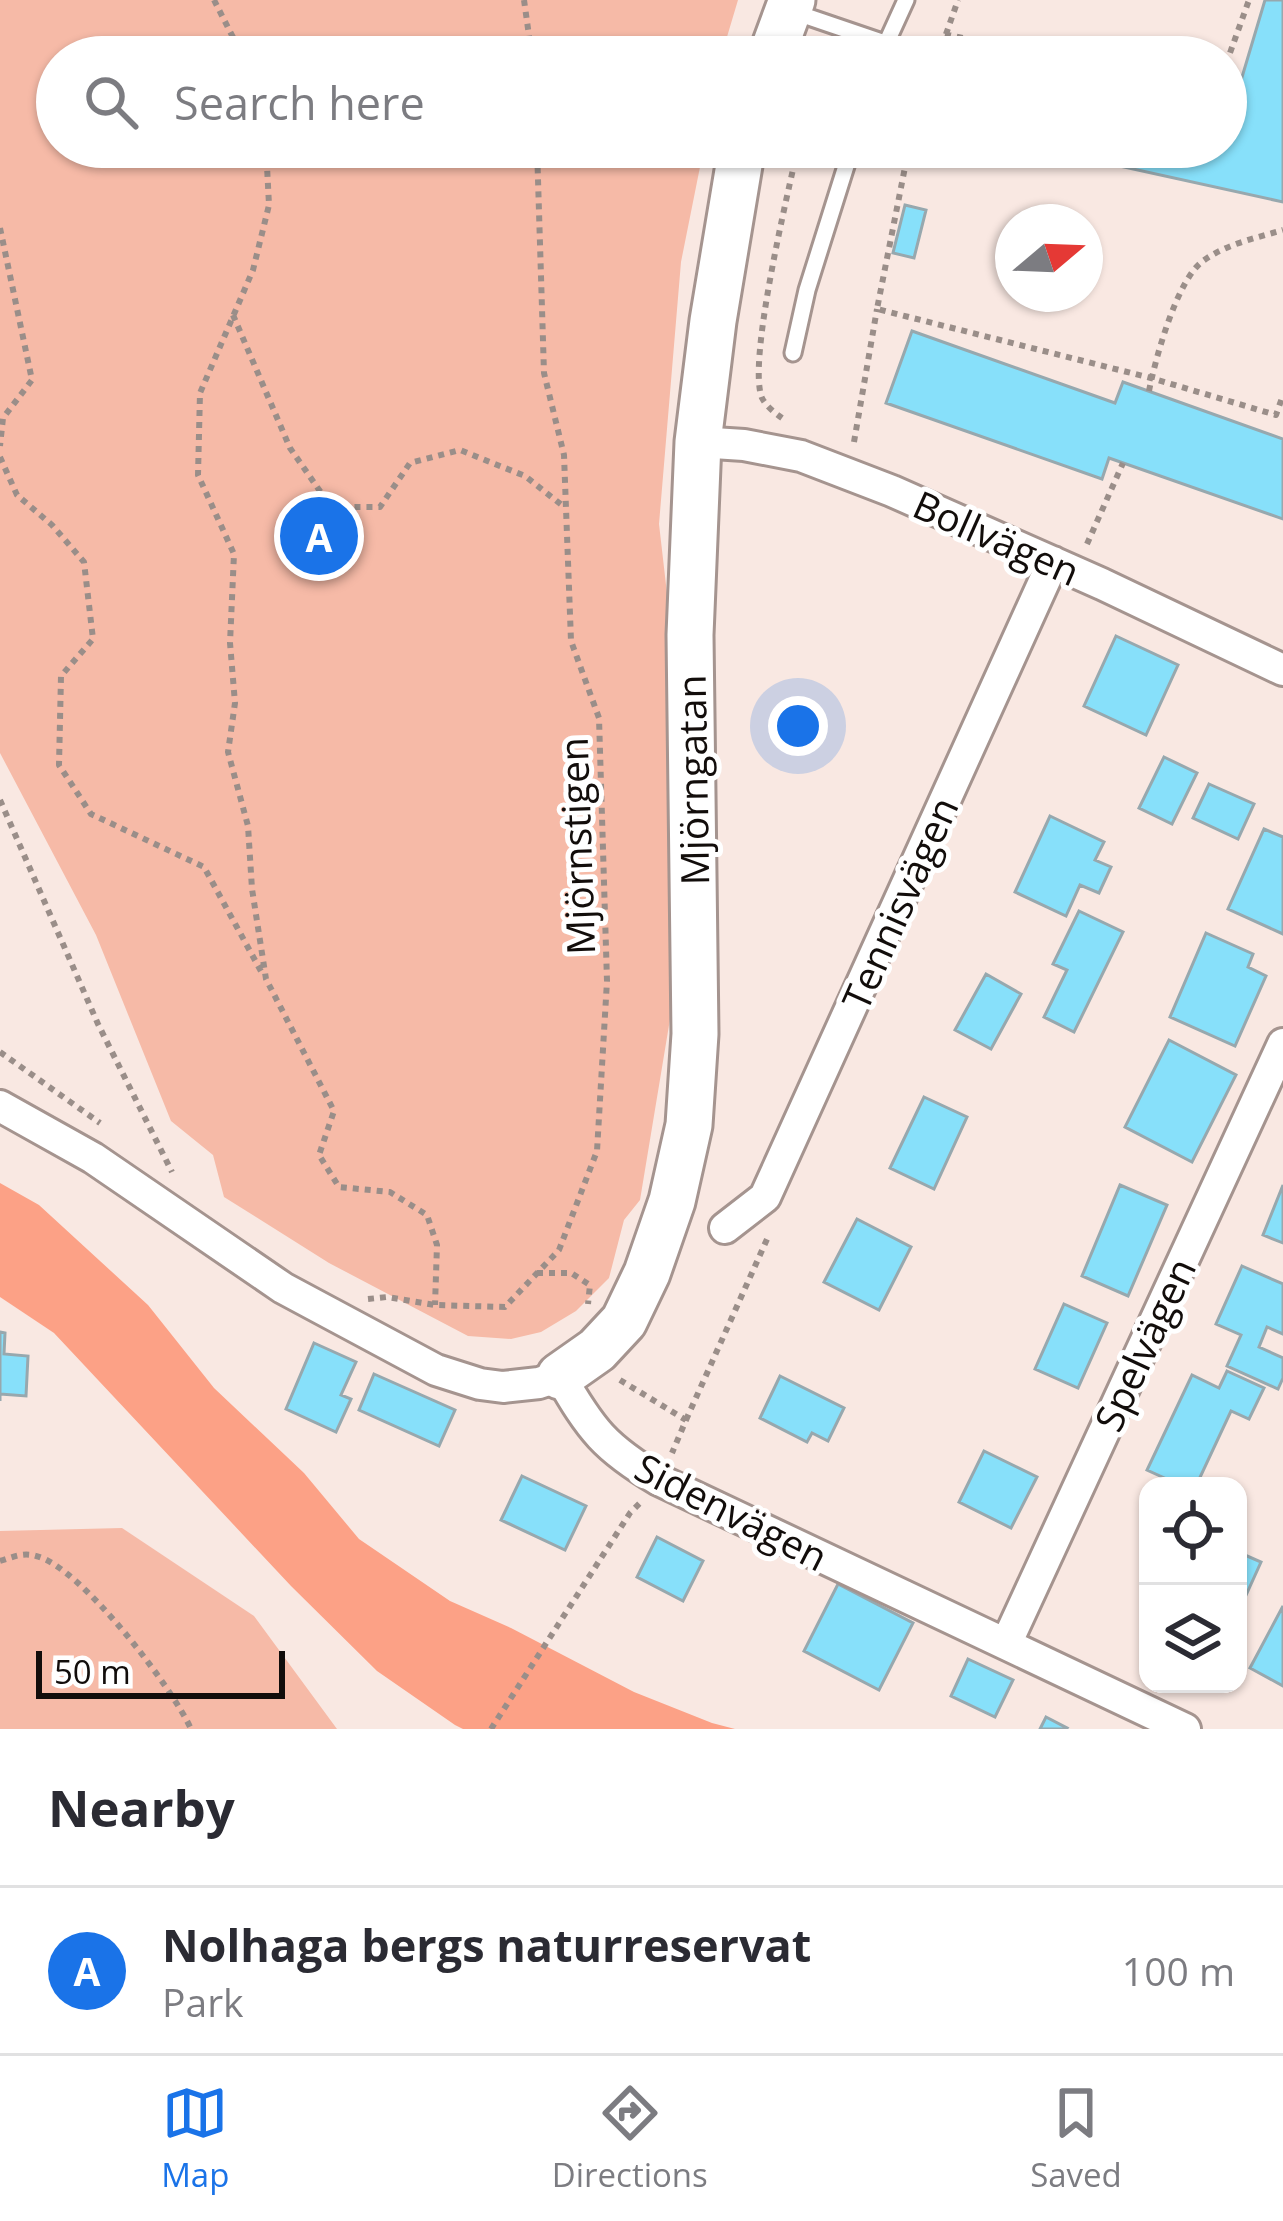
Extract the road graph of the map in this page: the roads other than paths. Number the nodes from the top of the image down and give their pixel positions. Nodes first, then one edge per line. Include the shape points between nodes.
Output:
1 (906, 0) edge
2 (790, 5) edge
3 (779, 36) edge
4 (853, 36) edge
5 (889, 36) edge
6 (738, 168) edge
7 (845, 168) edge
8 (793, 353) dead end
9 (698, 442) junction
10 (1053, 562) junction
11 (1283, 670) edge
12 (1283, 1044) edge
13 (0, 1106) edge
14 (725, 1228) dead end
15 (579, 1363) junction
16 (1006, 1644) junction
17 (1185, 1729) edge

1 - 5 lane
2 - 3 street
2 - 4 lane
6 - 9 street, Mjörngatan
7 - 8 lane
9 - 10 street, Bollvägen via 801,456
9 - 15 street, Mjörngatan via 689,1125 647,1273 624,1321
10 - 11 street, Bollvägen
10 - 14 street, Tennisvägen via 765,1197
12 - 16 street, Spelvägen
13 - 15 street via 283,1288 436,1370 503,1387 539,1383
15 - 16 street, Sidenvägen via 598,1436 630,1463
16 - 17 street, Sidenvägen

